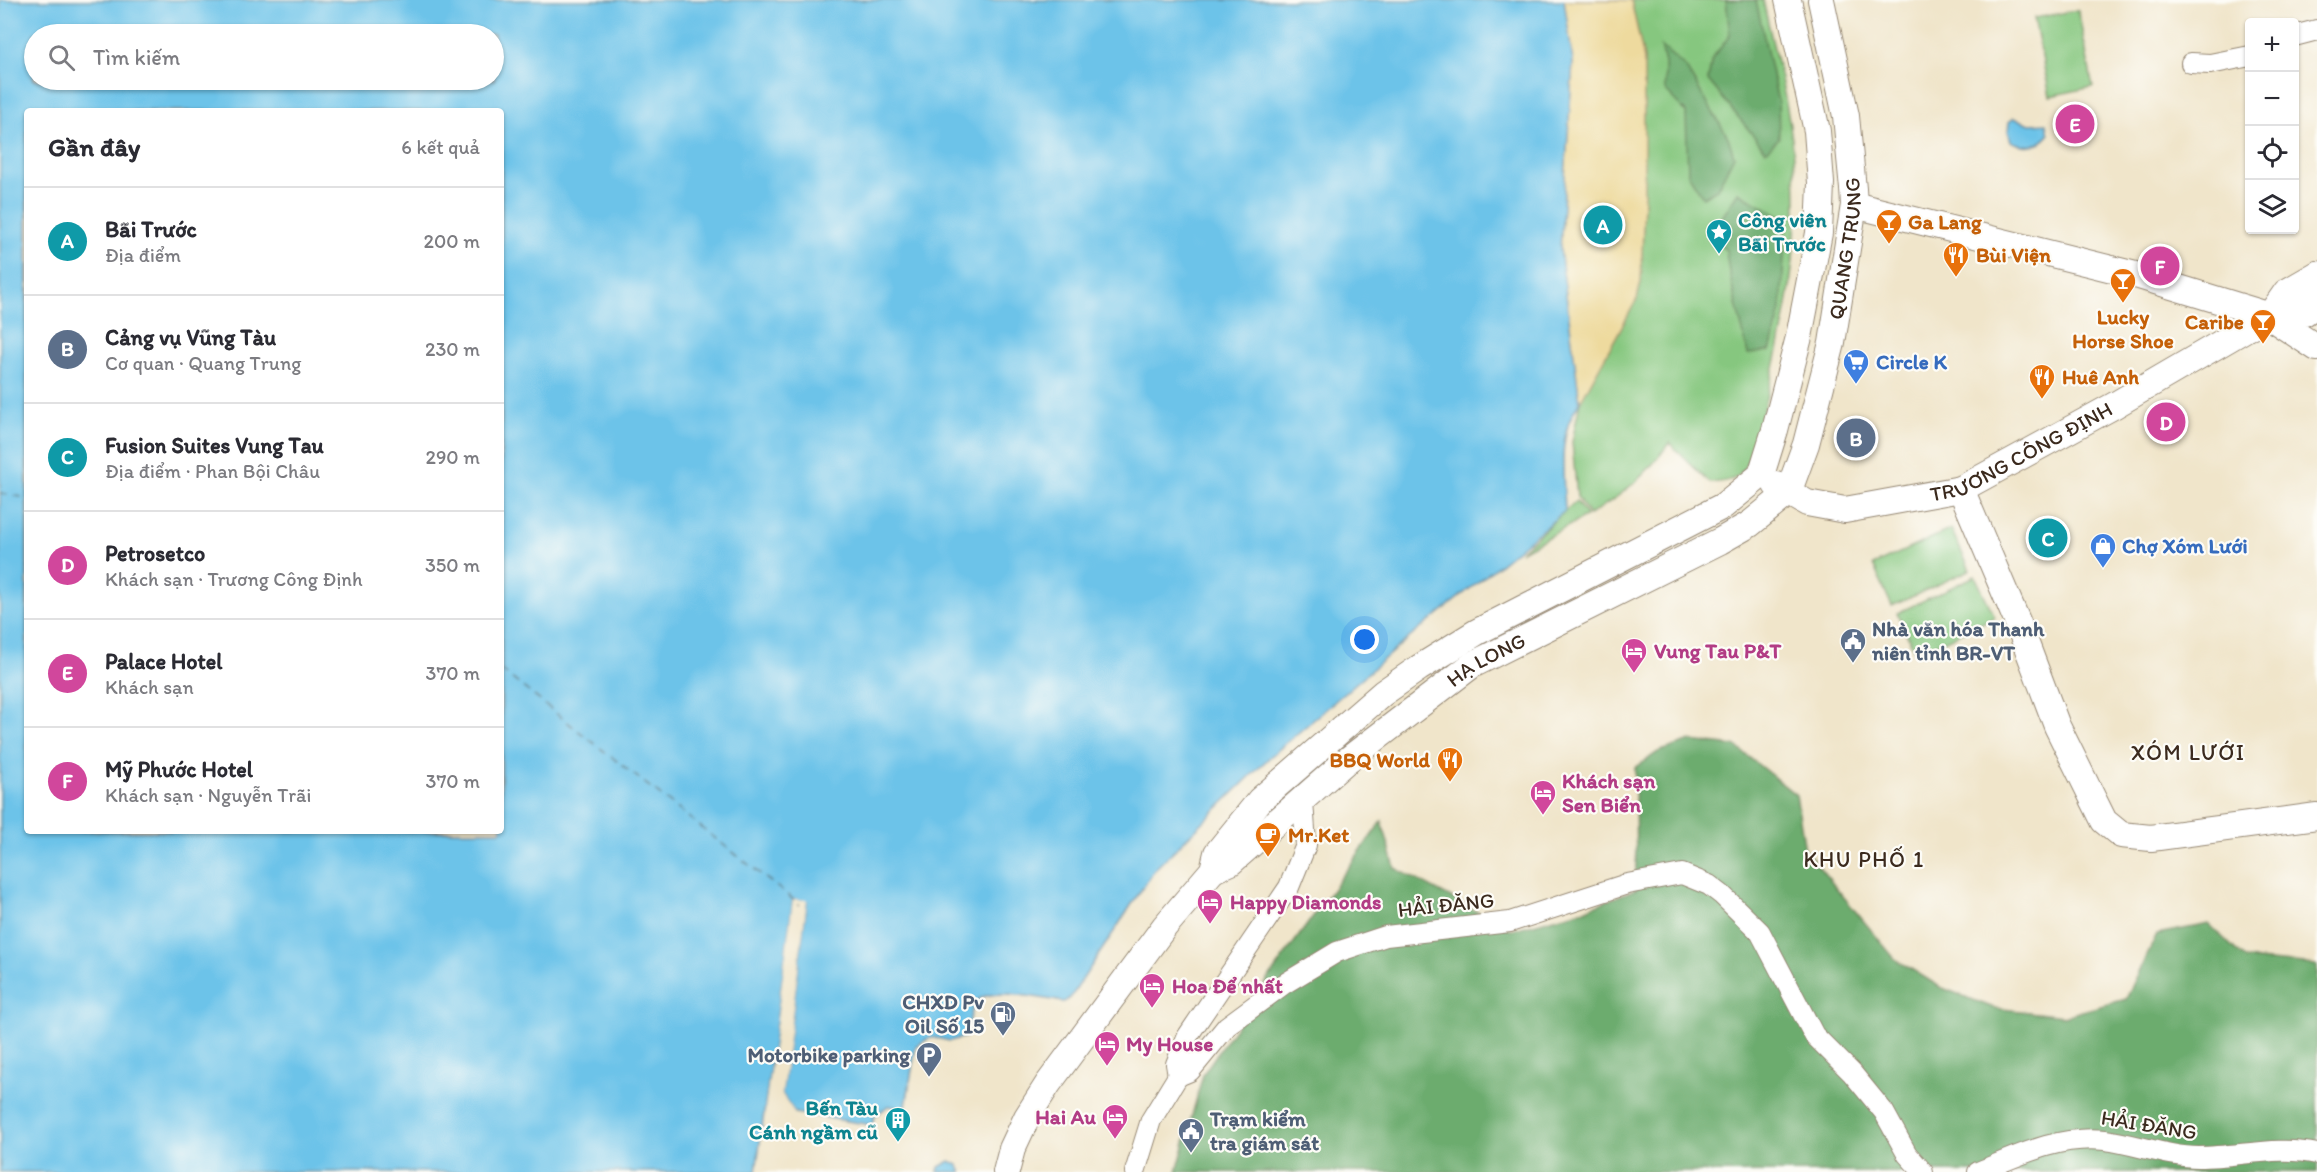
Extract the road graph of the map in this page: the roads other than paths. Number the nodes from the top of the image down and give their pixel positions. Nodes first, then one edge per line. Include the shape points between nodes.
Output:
1 (1788, 0) edge
2 (1821, 0) edge
3 (2317, 30) edge
4 (2299, 35) edge
5 (2245, 57) edge
6 (2191, 63) dead end
7 (1854, 205) junction
8 (2317, 271) edge
9 (2317, 287) edge
10 (2317, 308) edge
11 (2267, 315) junction
12 (2317, 348) edge
13 (1761, 475) junction
14 (1961, 489) junction
15 (1788, 493) junction
16 (1457, 645) junction
17 (1472, 665) junction
18 (1285, 778) junction
19 (1303, 800) junction
20 (2317, 816) edge
21 (1213, 870) junction
22 (1178, 1076) junction
23 (2317, 1154) edge
24 (1006, 1172) edge
25 (1135, 1172) edge
26 (1923, 1172) edge
27 (1978, 1172) edge

1 - 13 main road, QUANG TRUNG via 1817,132 1819,233 1799,337
2 - 7 main road, QUANG TRUNG via 1848,125
3 - 4 street
5 - 6 street via 2211,64
7 - 11 main road via 2136,275
7 - 15 main road, QUANG TRUNG via 1832,343 1806,444
8 - 11 street, TRƯƠNG CÔNG ĐỊNH via 2284,290
9 - 11 main road, TRƯƠNG CÔNG ĐỊNH
10 - 11 street via 2305,316
11 - 12 main road
11 - 14 main road, TRƯƠNG CÔNG ĐỊNH via 2115,405
13 - 15 main road, TRƯƠNG CÔNG ĐỊNH
13 - 16 main road, HẠ LONG via 1723,506
14 - 15 main road, TRƯƠNG CÔNG ĐỊNH via 1845,510 1807,503
14 - 20 main road via 2057,726 2104,821 2121,835 2151,838
15 - 17 main road, HẠ LONG via 1750,524 1720,541
16 - 17 main road
16 - 18 main road, HẠ LONG via 1383,693
17 - 19 main road, HẠ LONG via 1345,762
18 - 19 main road
18 - 21 main road, HẠ LONG via 1260,800 1226,841 1217,853
19 - 21 main road, HẠ LONG via 1231,862
19 - 22 street via 1306,845 1289,887 1187,1037 1176,1064
21 - 24 main road, HẠ LONG via 1165,926 1048,1084 1023,1125
22 - 25 street via 1151,1120
22 - 26 street, HẢI ĐĂNG via 1190,1071 1227,1026 1284,984 1337,952 1386,936 1510,922 1627,884 1682,874 1709,885 1760,932 1814,1035 1884,1112 1907,1154
23 - 27 street, HẢI ĐĂNG via 2262,1150 2195,1157 2105,1140 2070,1140

